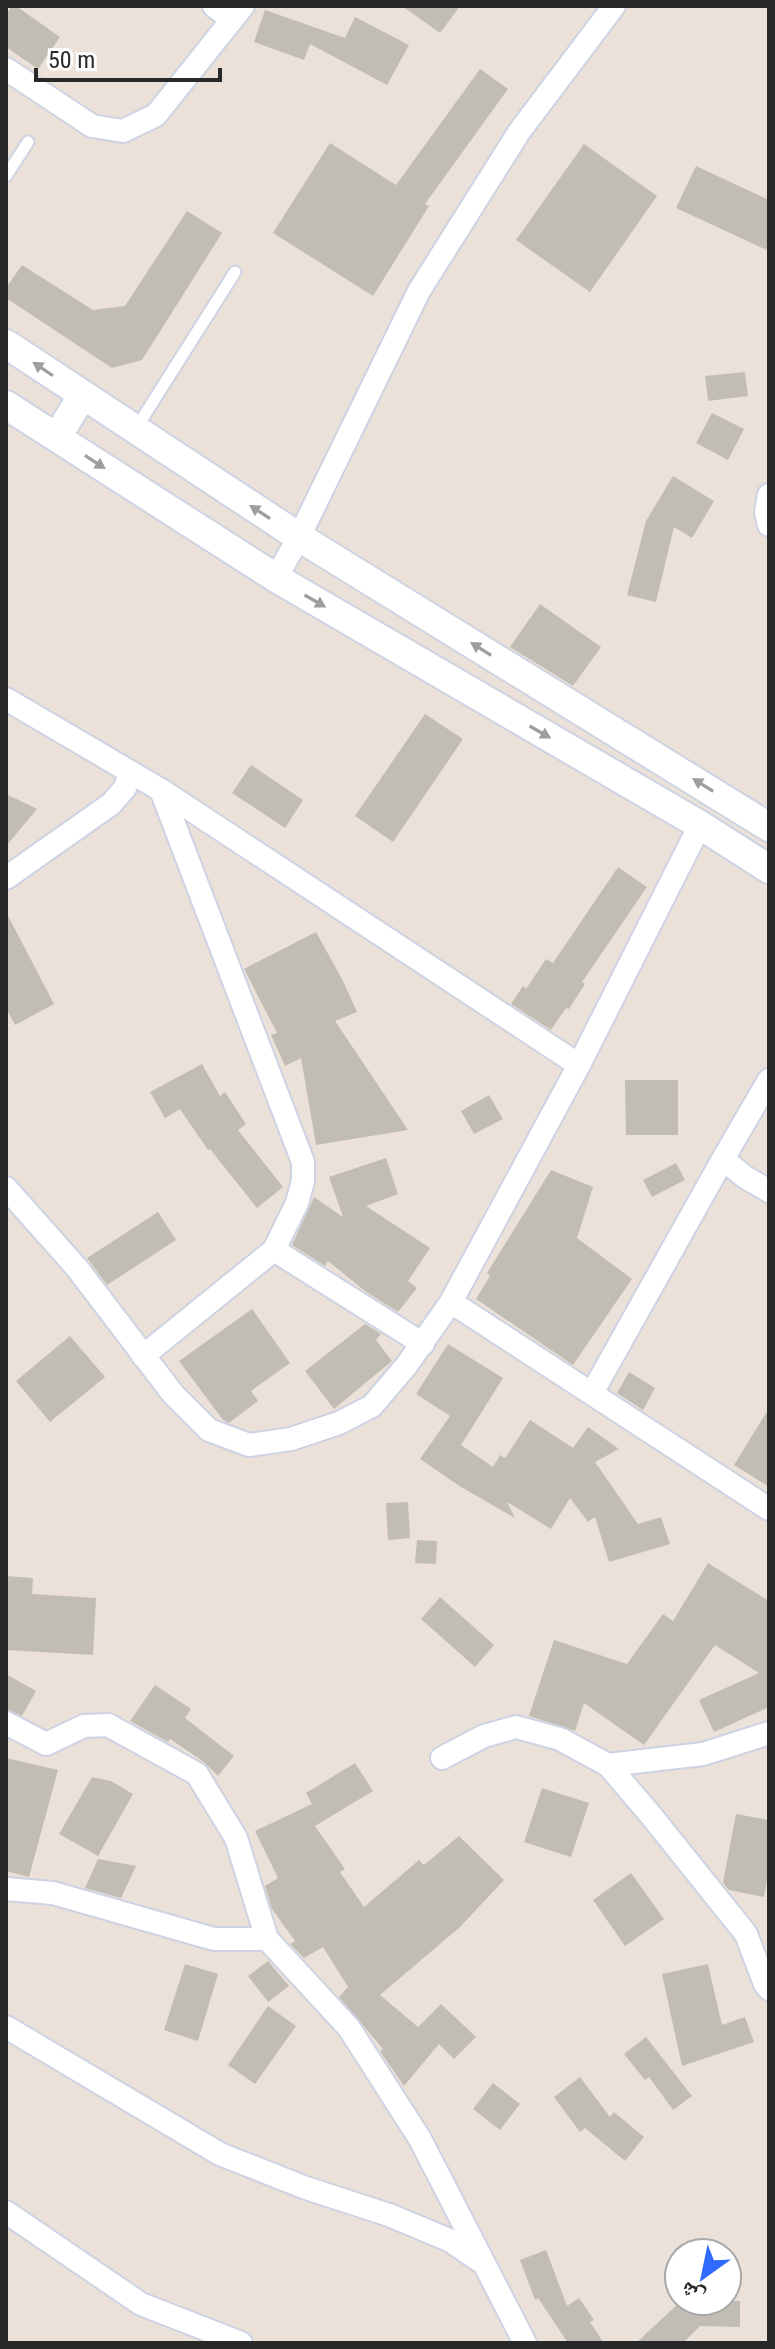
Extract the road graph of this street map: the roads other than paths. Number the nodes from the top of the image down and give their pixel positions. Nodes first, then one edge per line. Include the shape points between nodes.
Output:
1 (614, 6) edge
2 (229, 11) edge
3 (6, 69) edge
4 (28, 142) dead end
5 (6, 176) edge
6 (235, 272) dead end
7 (6, 344) edge
8 (82, 396) junction
9 (6, 405) edge
10 (135, 430) junction
11 (57, 437) junction
12 (769, 495) edge
13 (769, 525) edge
14 (299, 537) junction
15 (276, 578) junction
16 (6, 699) edge
17 (130, 772) junction
18 (161, 790) junction
19 (700, 825) junction
20 (769, 827) edge
21 (769, 869) edge
22 (6, 878) edge
23 (579, 1065) junction
24 (769, 1080) edge
25 (723, 1159) junction
26 (6, 1188) edge
27 (769, 1191) edge
28 (274, 1250) junction
29 (451, 1302) junction
30 (423, 1344) junction
31 (143, 1356) junction
32 (592, 1393) junction
33 (769, 1509) edge
34 (6, 1723) edge
35 (769, 1733) edge
36 (442, 1758) dead end
37 (608, 1765) junction
38 (6, 1889) edge
39 (267, 1939) junction
40 (769, 1989) edge
41 (6, 2027) edge
42 (6, 2212) edge
43 (482, 2263) junction
44 (241, 2343) edge
45 (525, 2343) edge

1 - 14 street via 519,132 419,291
2 - 3 street via 156,115 123,131 92,126
4 - 5 lane
6 - 10 lane
8 -> 7 street
8 - 10 street
8 - 11 street
9 - 11 street
14 -> 10 street
11 -> 15 street
12 - 13 street
14 - 15 street
20 -> 14 street
15 -> 19 street
16 - 17 street
17 - 18 street
17 - 22 street via 111,804
18 - 23 street
18 - 28 street via 303,1162 297,1203
19 - 21 street
19 - 23 street
23 - 29 street
24 - 25 street
25 - 27 street
25 - 32 street
26 - 31 street via 77,1268
28 - 30 street
28 - 31 street
29 - 30 street
29 - 32 street
30 - 31 street via 372,1406 291,1439 249,1445 209,1430
32 - 33 street
34 - 39 street via 46,1744 84,1726 108,1725 197,1774 236,1838
35 - 37 street via 703,1754
36 - 37 street via 484,1736 516,1727 560,1739
37 - 40 street via 746,1934
38 - 39 street via 53,1893 214,1939
39 - 43 street via 349,2028 420,2139
41 - 43 street via 220,2154 401,2220 449,2240
42 - 44 street via 141,2304
43 - 45 street

